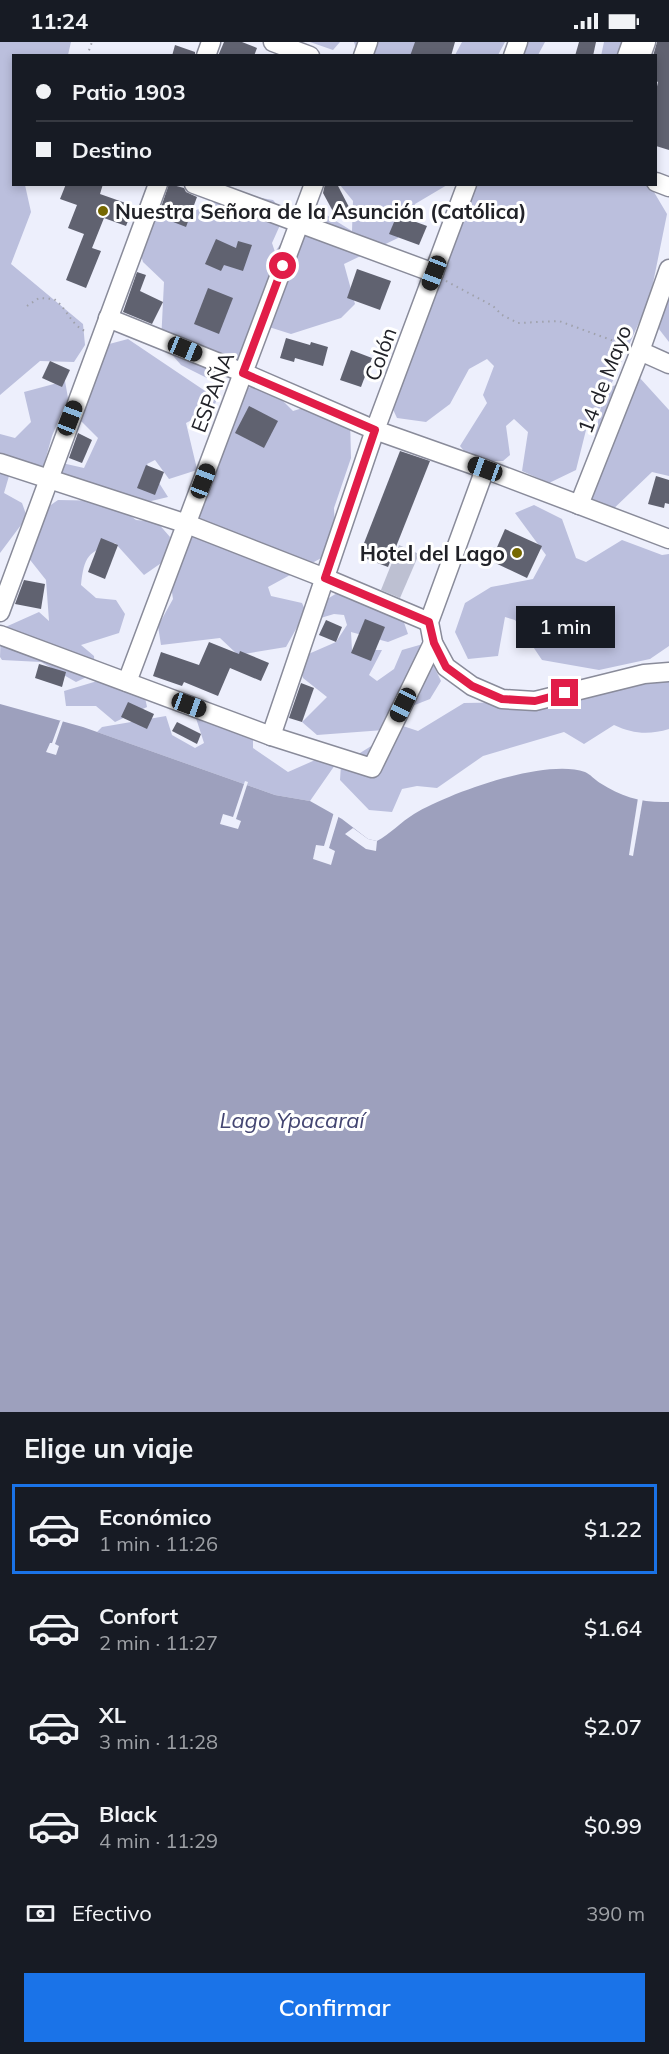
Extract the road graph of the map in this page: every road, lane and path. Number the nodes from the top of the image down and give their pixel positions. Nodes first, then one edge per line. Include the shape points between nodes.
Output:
1 (273, 42) edge
2 (305, 54) edge
3 (157, 186) edge
4 (199, 186) edge
5 (313, 186) edge
6 (466, 186) edge
7 (299, 224) junction
8 (669, 269) edge
9 (434, 273) junction
10 (27, 306) dead end
11 (108, 318) junction
12 (90, 333) dead end
13 (640, 351) junction
14 (669, 364) edge
15 (243, 373) junction
16 (375, 430) junction
17 (0, 463) edge
18 (485, 469) junction
19 (47, 480) junction
20 (579, 505) junction
21 (187, 524) junction
22 (669, 539) edge
23 (325, 578) junction
24 (0, 612) edge
25 (429, 622) junction
26 (0, 635) edge
27 (434, 643) junction
28 (667, 668) edge
29 (127, 682) junction
30 (271, 736) junction

1 - 2 street
3 - 11 street
4 - 7 street
5 - 7 street, ESPAÑA
6 - 9 street, Colón
7 - 9 street
7 - 15 street, ESPAÑA
8 - 13 street, 14 de Mayo
9 - 13 path via 518,323 559,321
9 - 16 street, Colón
10 - 12 path via 39,298 54,299 74,325
11 - 15 street
11 - 19 street
13 - 14 street
13 - 20 street, 14 de Mayo
15 - 16 street
15 - 21 street, ESPAÑA
16 - 18 street
16 - 23 street, Colón
17 - 19 street
18 - 20 street
18 - 25 street
19 - 21 street
19 - 24 street
20 - 22 street
21 - 23 street
21 - 29 street, ESPAÑA
23 - 25 street
23 - 30 street, Colón
25 - 27 street
26 - 29 street
27 - 28 street via 446,667 472,686 502,699 535,701
27 - 30 street via 372,768
29 - 30 street

